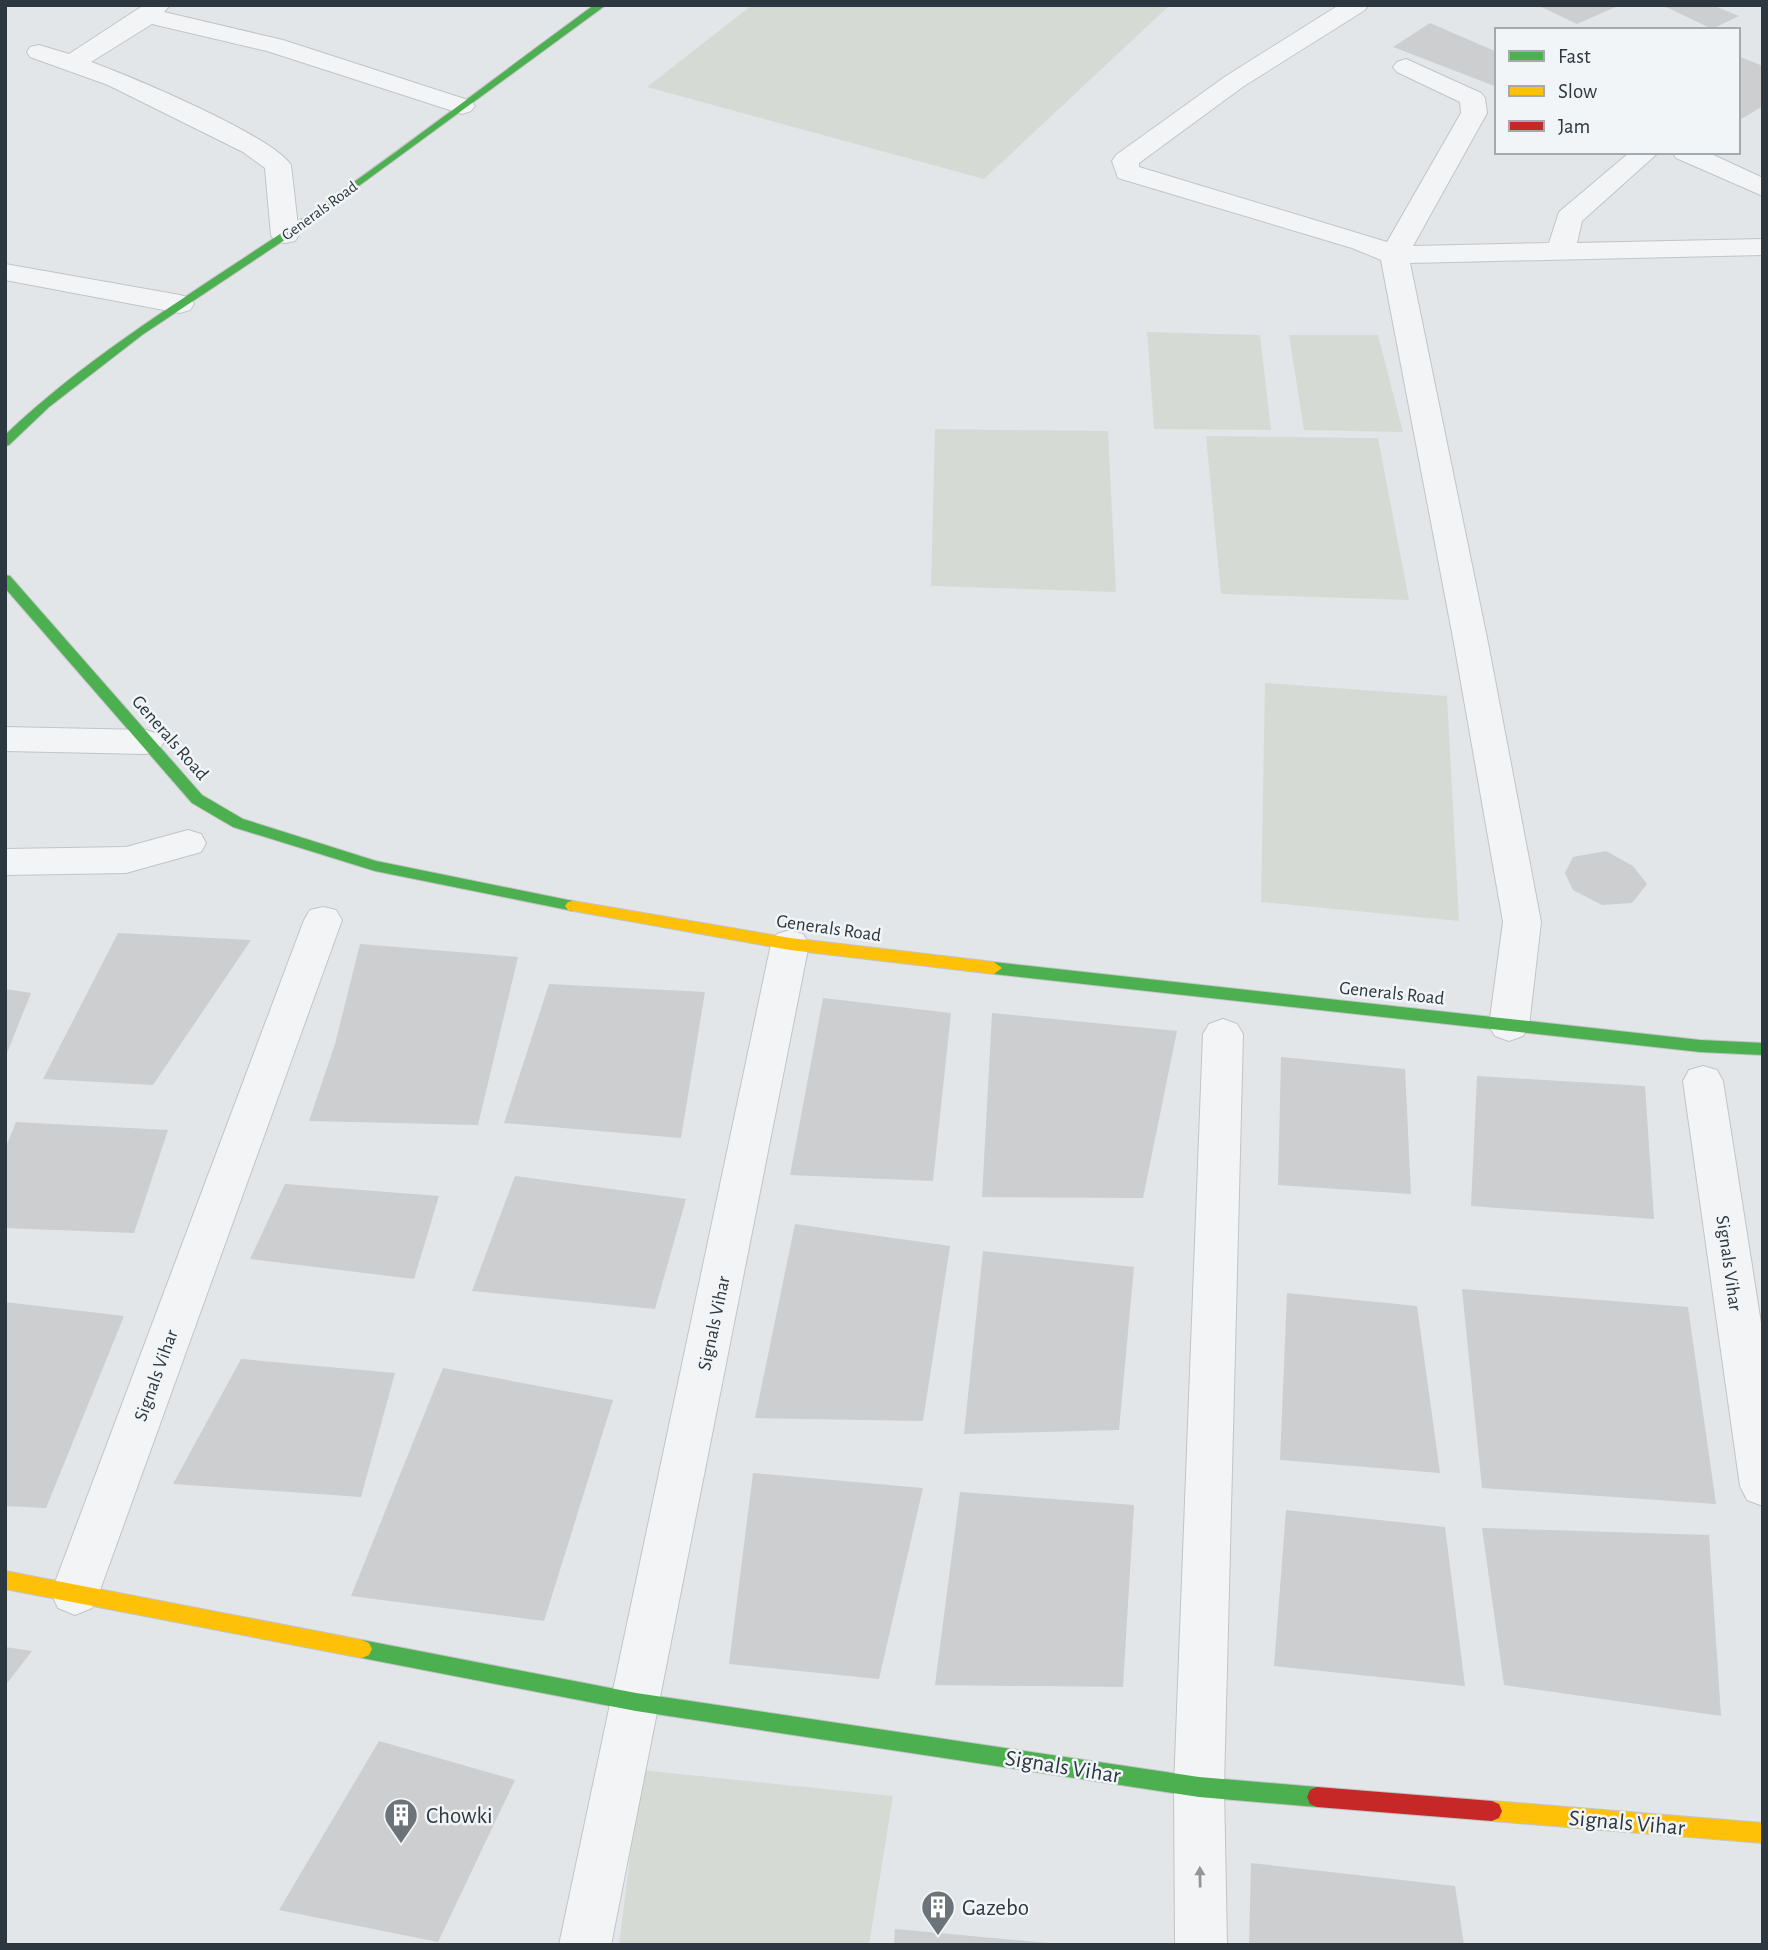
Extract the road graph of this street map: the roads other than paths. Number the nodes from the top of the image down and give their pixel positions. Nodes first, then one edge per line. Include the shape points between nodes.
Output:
1 (601, 5) edge
2 (1356, 5) edge
3 (153, 10) edge
4 (39, 52) dead end
5 (71, 64) junction
6 (1406, 68) dead end
7 (462, 106) junction
8 (1644, 154) edge
9 (1689, 154) edge
10 (1763, 188) edge
11 (285, 235) junction
12 (1763, 247) edge
13 (1561, 251) junction
14 (1394, 255) junction
15 (5, 272) edge
16 (180, 304) junction
17 (5, 442) edge
18 (5, 579) edge
19 (5, 739) edge
20 (146, 742) junction
21 (188, 843) dead end
22 (5, 862) edge
23 (323, 920) dead end
24 (790, 944) junction
25 (1508, 1026) junction
26 (1223, 1034) dead end
27 (1763, 1049) edge
28 (1703, 1082) dead end
29 (1763, 1486) edge
30 (5, 1580) edge
31 (75, 1593) junction
32 (636, 1702) junction
33 (1199, 1787) junction
34 (1763, 1833) edge
35 (585, 1945) edge
36 (1201, 1945) edge

1 - 7 street, Generals Road
2 - 14 street via 1235,81 1125,161 1127,172
3 - 5 street
3 - 7 street
4 - 5 street
5 - 11 street via 117,80 252,146 278,165
6 - 14 street via 1472,98 1474,113
7 - 11 street, Generals Road
8 - 13 street via 1569,218
9 - 10 street
11 - 16 street, Generals Road
12 - 13 street
13 - 14 street
14 - 25 street via 1522,922
15 - 16 street
16 - 17 street, Generals Road via 45,404
18 - 20 street, Generals Road
19 - 20 street
20 - 24 street, Generals Road via 197,799 238,823 313,849 542,901
21 - 22 street via 127,860
23 - 31 street, Signals Vihar
24 - 25 street, Generals Road
24 - 32 street, Signals Vihar
25 - 27 street, Generals Road
26 - 33 street
28 - 29 street, Signals Vihar
30 - 31 street, Signals Vihar
31 - 32 street, Signals Vihar
32 - 33 street, Signals Vihar
32 - 35 street, Signals Vihar
33 - 34 street, Signals Vihar
36 -> 33 street

